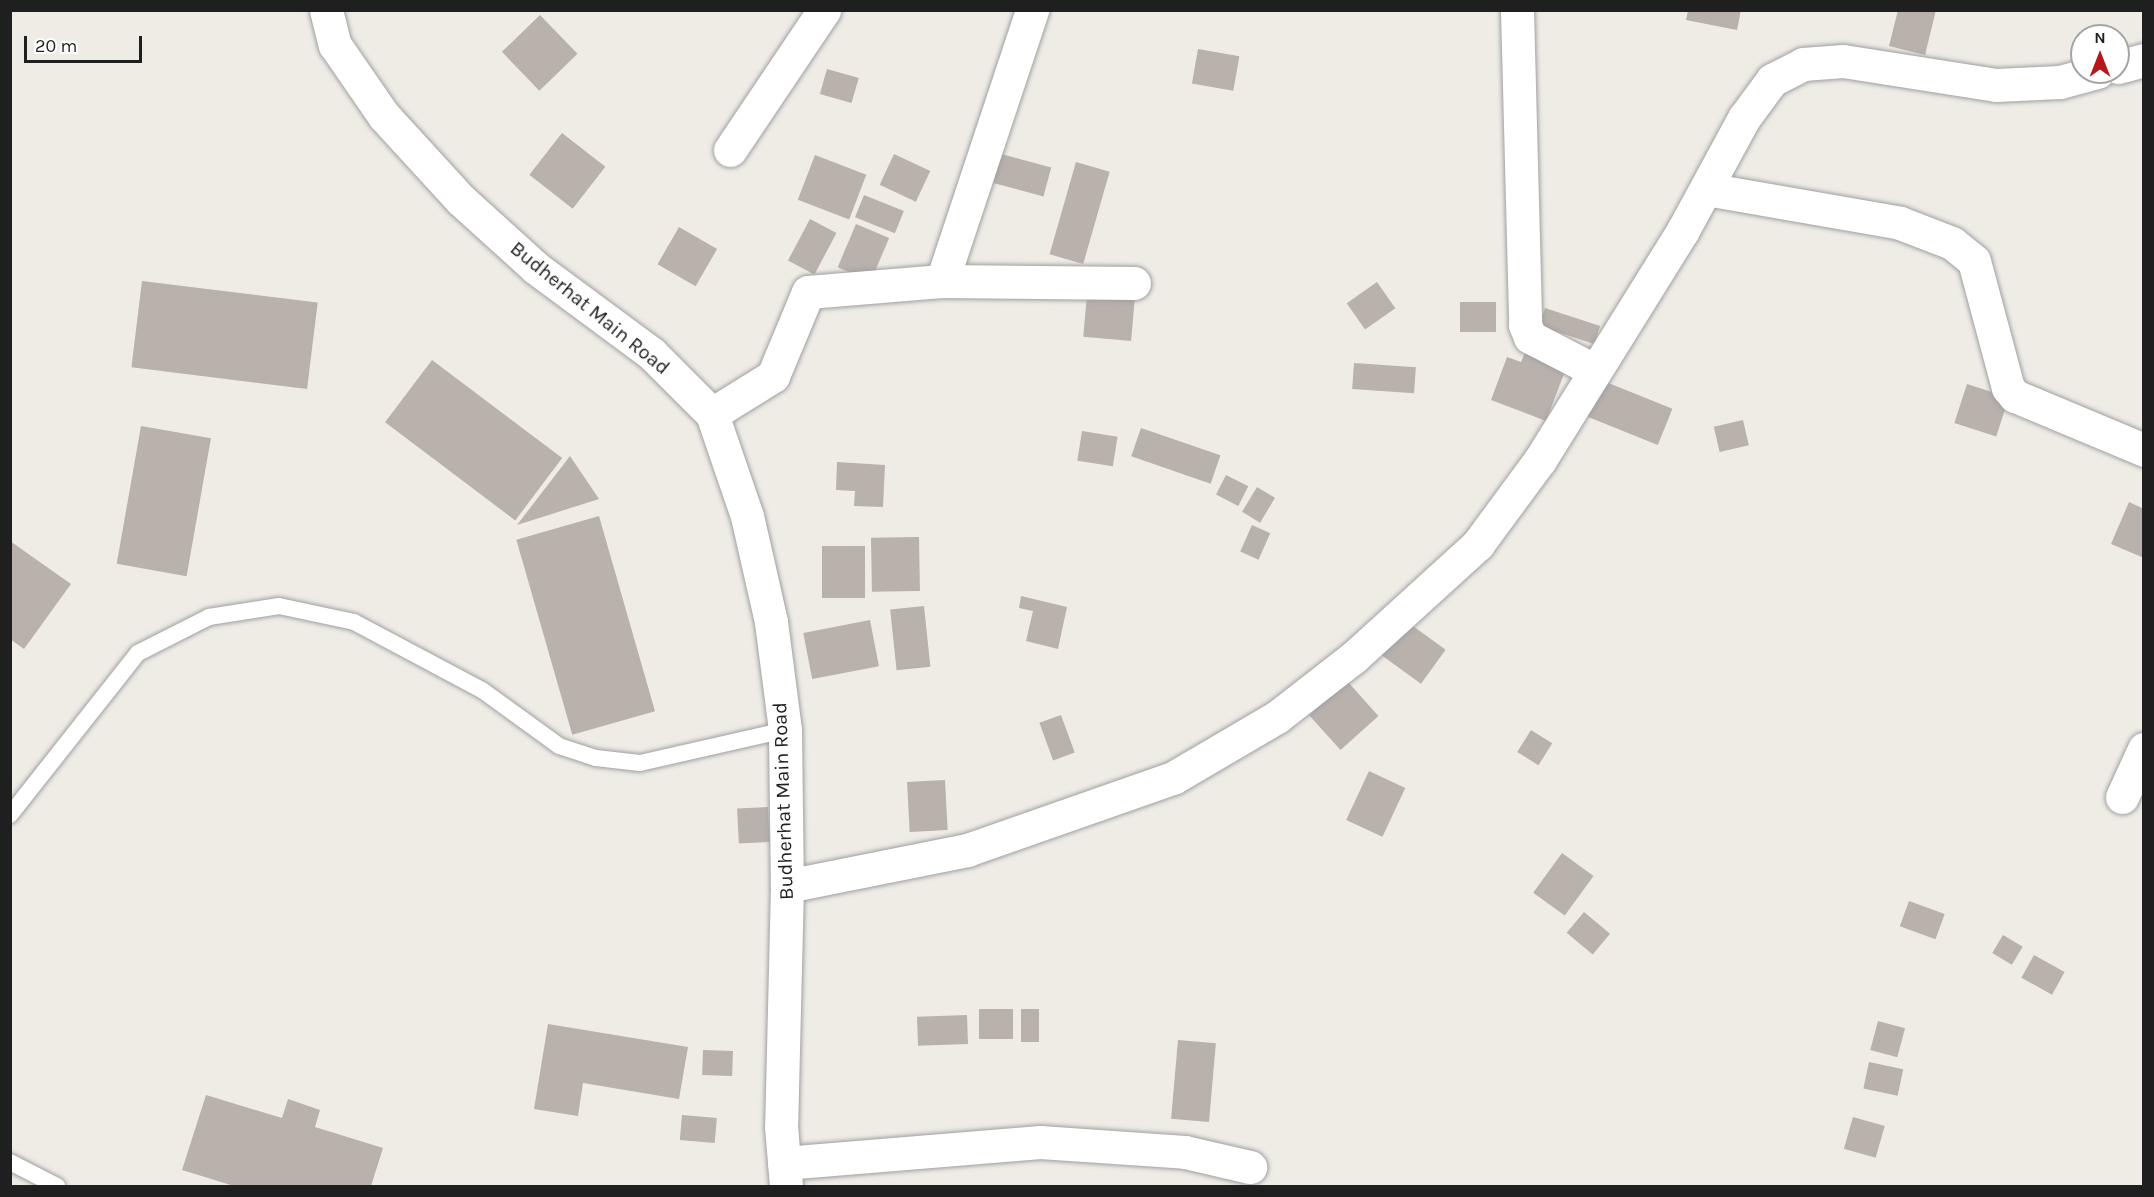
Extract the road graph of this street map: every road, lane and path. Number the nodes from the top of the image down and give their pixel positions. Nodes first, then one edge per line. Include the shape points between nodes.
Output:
1 (326, 10) edge
2 (824, 10) edge
3 (1032, 10) edge
4 (1517, 10) edge
5 (2070, 79) edge
6 (730, 150) dead end
7 (1706, 189) junction
8 (942, 281) junction
9 (1134, 283) dead end
10 (1593, 370) junction
11 (712, 414) junction
12 (2144, 450) edge
13 (785, 730) junction
14 (2144, 748) edge
15 (2122, 797) dead end
16 (10, 814) edge
17 (787, 886) junction
18 (10, 1162) edge
19 (1250, 1167) dead end
20 (785, 1175) edge
21 (57, 1186) edge

1 - 11 street, Budherhat Main Road via 335,45 384,116 461,200 536,268 651,353
2 - 6 street
3 - 8 street
4 - 10 street via 1525,325 1530,338
5 - 7 street via 1996,85 1843,61 1803,64 1772,80 1744,118
7 - 10 street
7 - 12 street via 1900,223 1952,243 1974,261 2008,388 2015,396
8 - 9 street
8 - 11 street via 808,292 773,376
10 - 17 street via 1540,460 1478,544 1354,657 1277,717 1173,778 1084,812 967,850
11 - 13 street, Budherhat Main Road via 747,516 771,622
13 - 16 lane via 640,763 596,758 559,747 482,690 354,622 279,606 209,617 138,652
13 - 17 street, Budherhat Main Road
14 - 15 street
17 - 20 street, Budherhat Main Road via 781,1126
18 - 21 lane
19 - 20 street via 1185,1152 1040,1143

